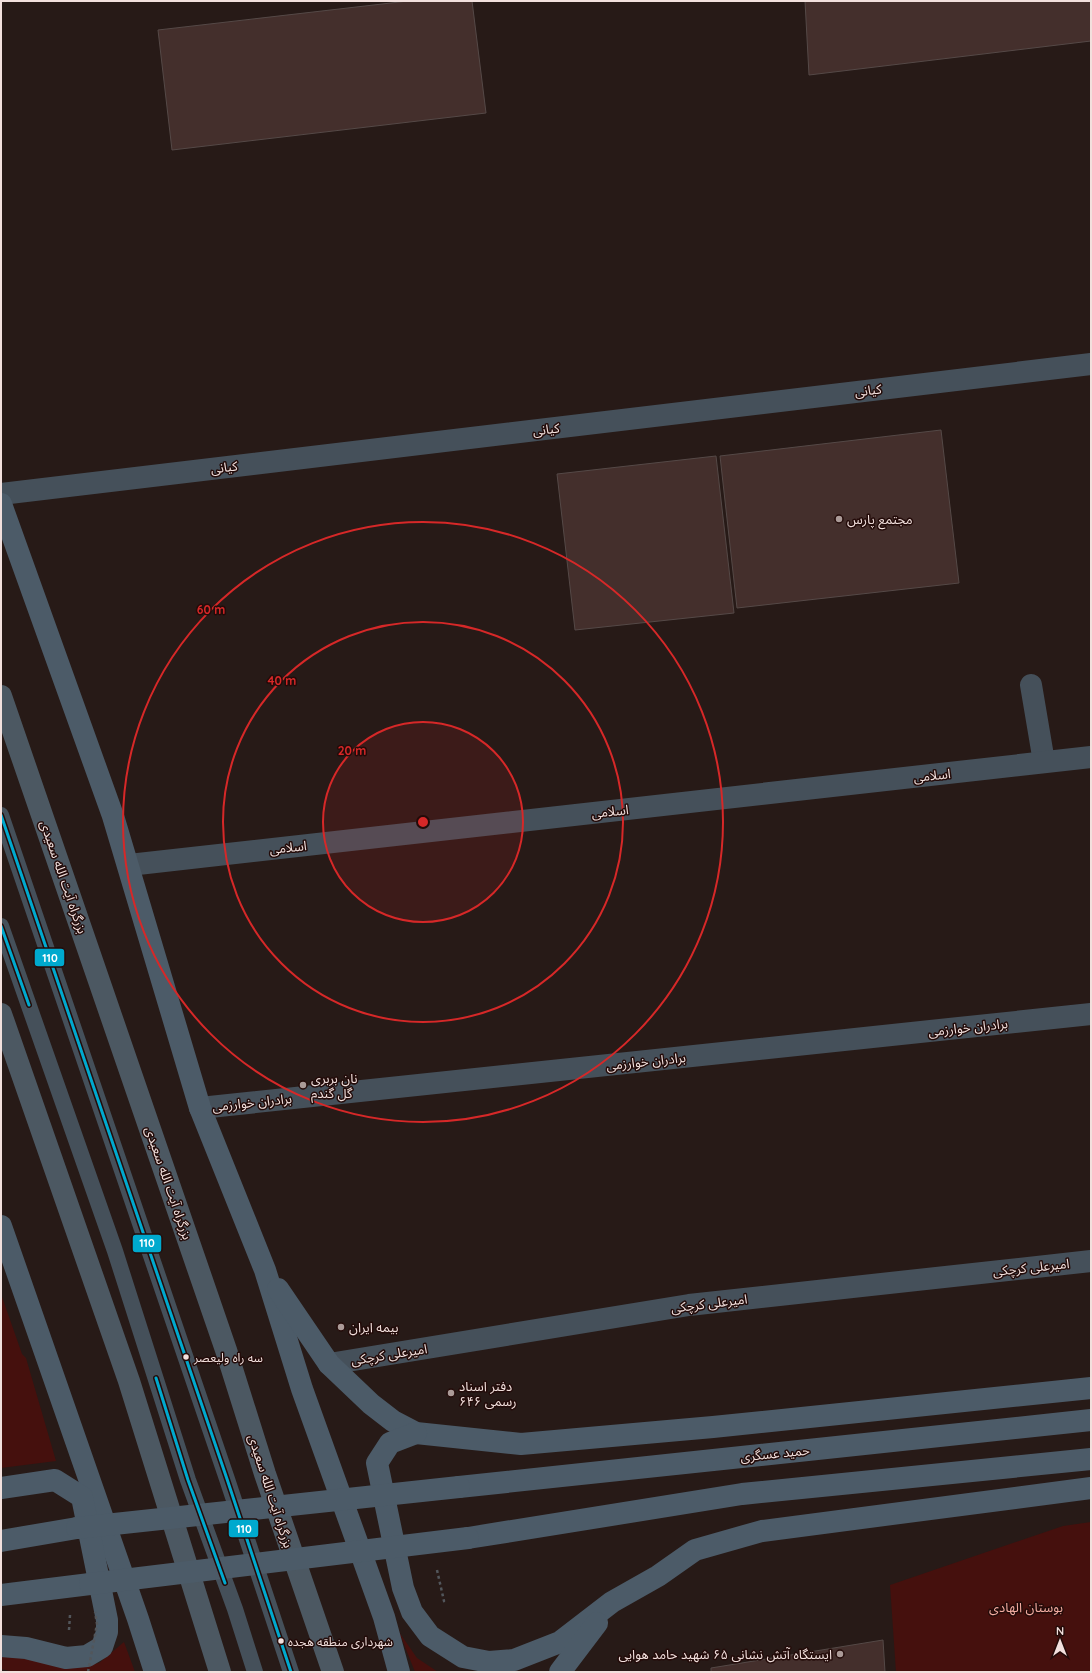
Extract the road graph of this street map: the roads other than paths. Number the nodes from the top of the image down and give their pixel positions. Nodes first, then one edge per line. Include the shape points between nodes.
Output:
1 (1091, 364) edge
2 (1, 494) edge
3 (1, 504) edge
4 (1031, 686) dead end
5 (1, 696) edge
6 (1091, 757) edge
7 (1044, 762) junction
8 (1, 815) edge
9 (129, 865) junction
10 (1, 926) edge
11 (1, 1014) edge
12 (1091, 1014) edge
13 (200, 1108) junction
14 (1, 1226) edge
15 (1091, 1261) edge
16 (265, 1270) junction
17 (329, 1364) junction
18 (1091, 1388) edge
19 (1091, 1420) edge
20 (416, 1433) junction
21 (1091, 1459) edge
22 (1, 1488) edge
23 (1091, 1488) edge
24 (1, 1541) edge
25 (1, 1595) edge
26 (612, 1602) junction
27 (1, 1646) edge
28 (155, 1672) edge
29 (220, 1672) edge
30 (255, 1672) edge
31 (291, 1672) edge
32 (333, 1672) edge
33 (398, 1672) edge
34 (560, 1672) edge

1 - 2 street, کیانی
3 - 9 main road
4 - 7 street
5 - 32 highway, بزرگراه آیت الله سعیدی via 226,1350 265,1474
6 - 7 street, اسلامی
7 - 9 street, اسلامی
8 - 31 lane
9 - 13 main road
10 - 30 lane via 115,1251 188,1480
11 - 29 highway via 129,1381
12 - 13 street, برادران خوارزمی
13 - 16 main road
14 - 28 main road
15 - 17 street, امیرعلی کرچکی via 689,1305
16 - 17 main road
16 - 33 main road via 302,1389 384,1618
17 - 20 main road via 371,1404 393,1421
18 - 20 main road via 521,1444
19 - 24 main road, حمید عسگری, bridge via 77,1528
20 - 26 main road via 390,1443 377,1463 403,1588 412,1612 430,1636 463,1657 489,1662 514,1660 560,1642
21 - 25 main road, bridge via 742,1494 468,1538
22 - 27 main road via 55,1480 82,1496 107,1620 107,1632 102,1647 87,1656 66,1658 26,1648
23 - 26 main road via 762,1532 695,1550 658,1576
26 - 34 main road

